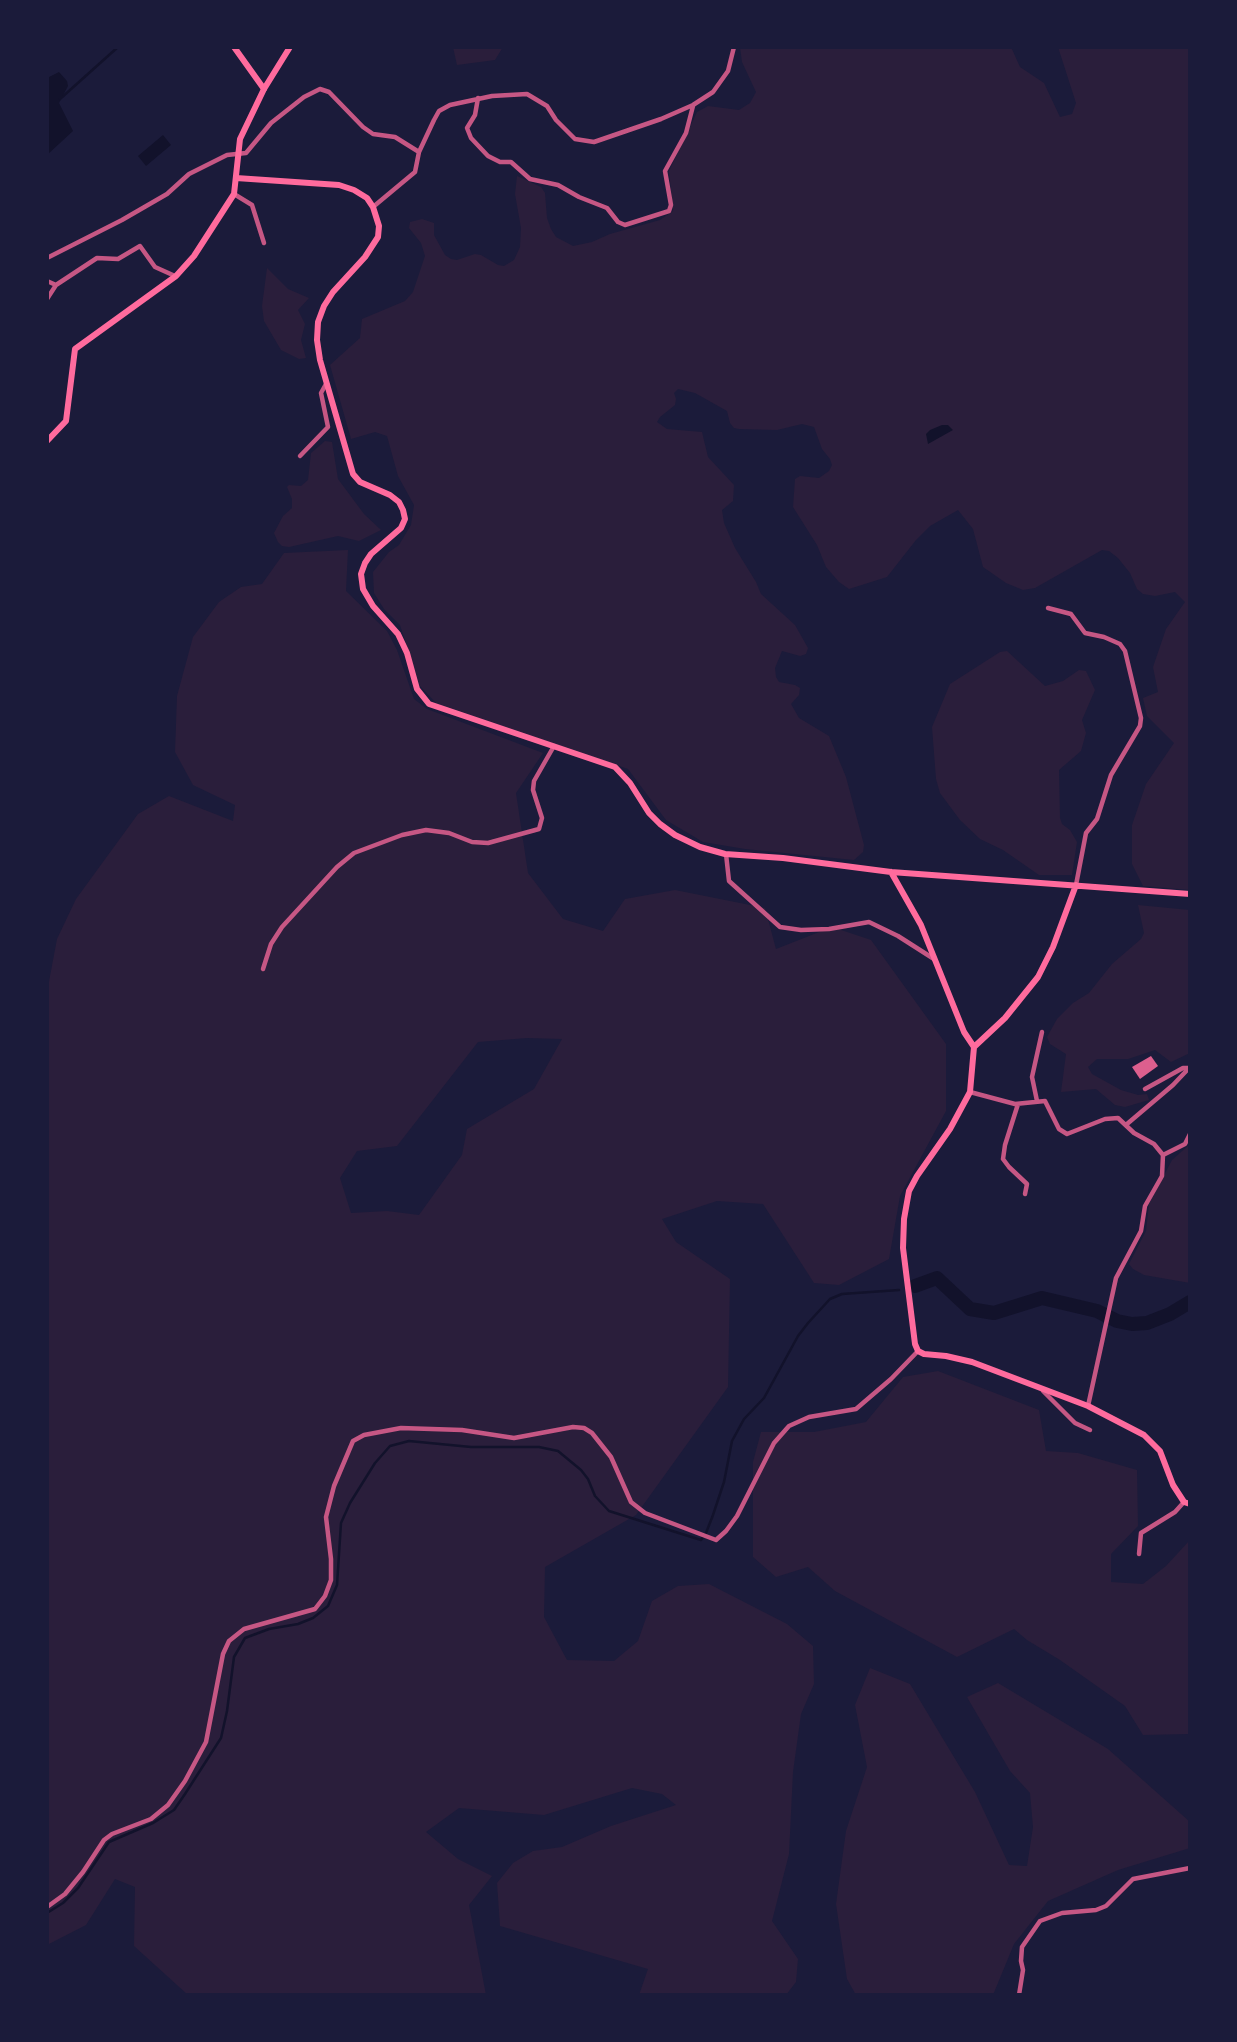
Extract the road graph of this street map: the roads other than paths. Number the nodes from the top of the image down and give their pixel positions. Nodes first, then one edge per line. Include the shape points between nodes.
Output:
1 (234, 47) edge
2 (290, 47) edge
3 (734, 47) edge
4 (264, 89) junction
5 (478, 99) junction
6 (693, 105) junction
7 (419, 152) junction
8 (237, 155) junction
9 (236, 178) junction
10 (234, 194) junction
11 (373, 206) junction
12 (264, 243) dead end
13 (47, 258) edge
14 (176, 276) junction
15 (47, 281) edge
16 (56, 285) junction
17 (47, 299) edge
18 (326, 383) junction
19 (47, 441) edge
20 (300, 456) dead end
21 (1048, 608) dead end
22 (554, 746) junction
23 (726, 854) junction
24 (891, 872) junction
25 (1076, 885) junction
26 (1190, 894) edge
27 (935, 959) junction
28 (263, 970) dead end
29 (1042, 1032) dead end
30 (974, 1047) junction
31 (1189, 1068) edge
32 (1145, 1089) dead end
33 (970, 1092) junction
34 (1037, 1101) junction
35 (1018, 1104) junction
36 (1127, 1124) junction
37 (1190, 1134) edge
38 (1163, 1154) junction
39 (1026, 1194) dead end
40 (918, 1351) junction
41 (1040, 1388) junction
42 (1088, 1406) junction
43 (1090, 1430) dead end
44 (1187, 1503) edge
45 (1139, 1554) dead end
46 (1190, 1868) edge
47 (47, 1907) edge
48 (1019, 1995) edge

1 - 4 main road
2 - 4 main road
3 - 6 street via 720,83
4 - 8 main road
5 - 6 street via 527,94 547,106 575,139 593,142
5 - 6 street via 467,128 488,156 511,162 530,179 558,185 607,208 625,225 669,211 665,171 686,133
5 - 7 street via 439,111
7 - 8 street via 395,137 373,134 329,92 320,89 271,123 246,153
7 - 11 street via 415,172
8 - 9 main road
8 - 13 street via 227,155 189,174 167,194
9 - 10 main road
9 - 11 main road via 339,185 367,198
10 - 12 street via 252,205
10 - 14 main road
11 - 18 main road via 378,237 332,292 318,322
14 - 16 street via 155,267 140,246 118,260 97,258
14 - 19 main road via 75,349 66,421
15 - 16 street
16 - 17 street
18 - 20 street via 321,393 328,427
18 - 22 main road via 353,474 360,482 390,495 403,510 401,528 371,554 361,574 373,606 398,634 417,689 429,704
21 - 25 street via 1071,614 1085,633 1120,644 1141,718 1111,775 1097,819 1086,833
22 - 23 main road via 615,767 660,824 675,835
22 - 28 street via 534,781 542,818 539,829 488,843 426,830 354,853 282,927
23 - 24 main road
23 - 27 street via 729,881 780,927 829,929 869,922
24 - 25 main road
24 - 27 main road
25 - 26 main road
25 - 30 main road via 1038,977
27 - 30 main road
29 - 34 street via 1032,1077
30 - 33 main road
31 - 32 street
31 - 36 street
33 - 35 street
33 - 40 main road via 909,1191 903,1248
34 - 35 street
34 - 36 street via 1045,1101 1063,1133 1105,1119 1118,1118
35 - 39 street via 1003,1159 1027,1184
36 - 38 street
37 - 38 street via 1185,1144
38 - 42 street via 1162,1176 1116,1278
40 - 41 main road via 972,1362
40 - 47 street via 856,1409 808,1417 789,1426 774,1443 737,1516 716,1540 645,1513 631,1502 611,1457 584,1429 514,1438 401,1428 353,1441 326,1517 331,1580 325,1596 315,1609 244,1629 229,1641 206,1742 185,1781 151,1819 104,1840 65,1894
41 - 42 main road
41 - 43 street via 1075,1423
42 - 44 main road via 1153,1442
44 - 45 street via 1141,1533
46 - 48 street via 1133,1879 1106,1906 1062,1913 1040,1922 1022,1947

